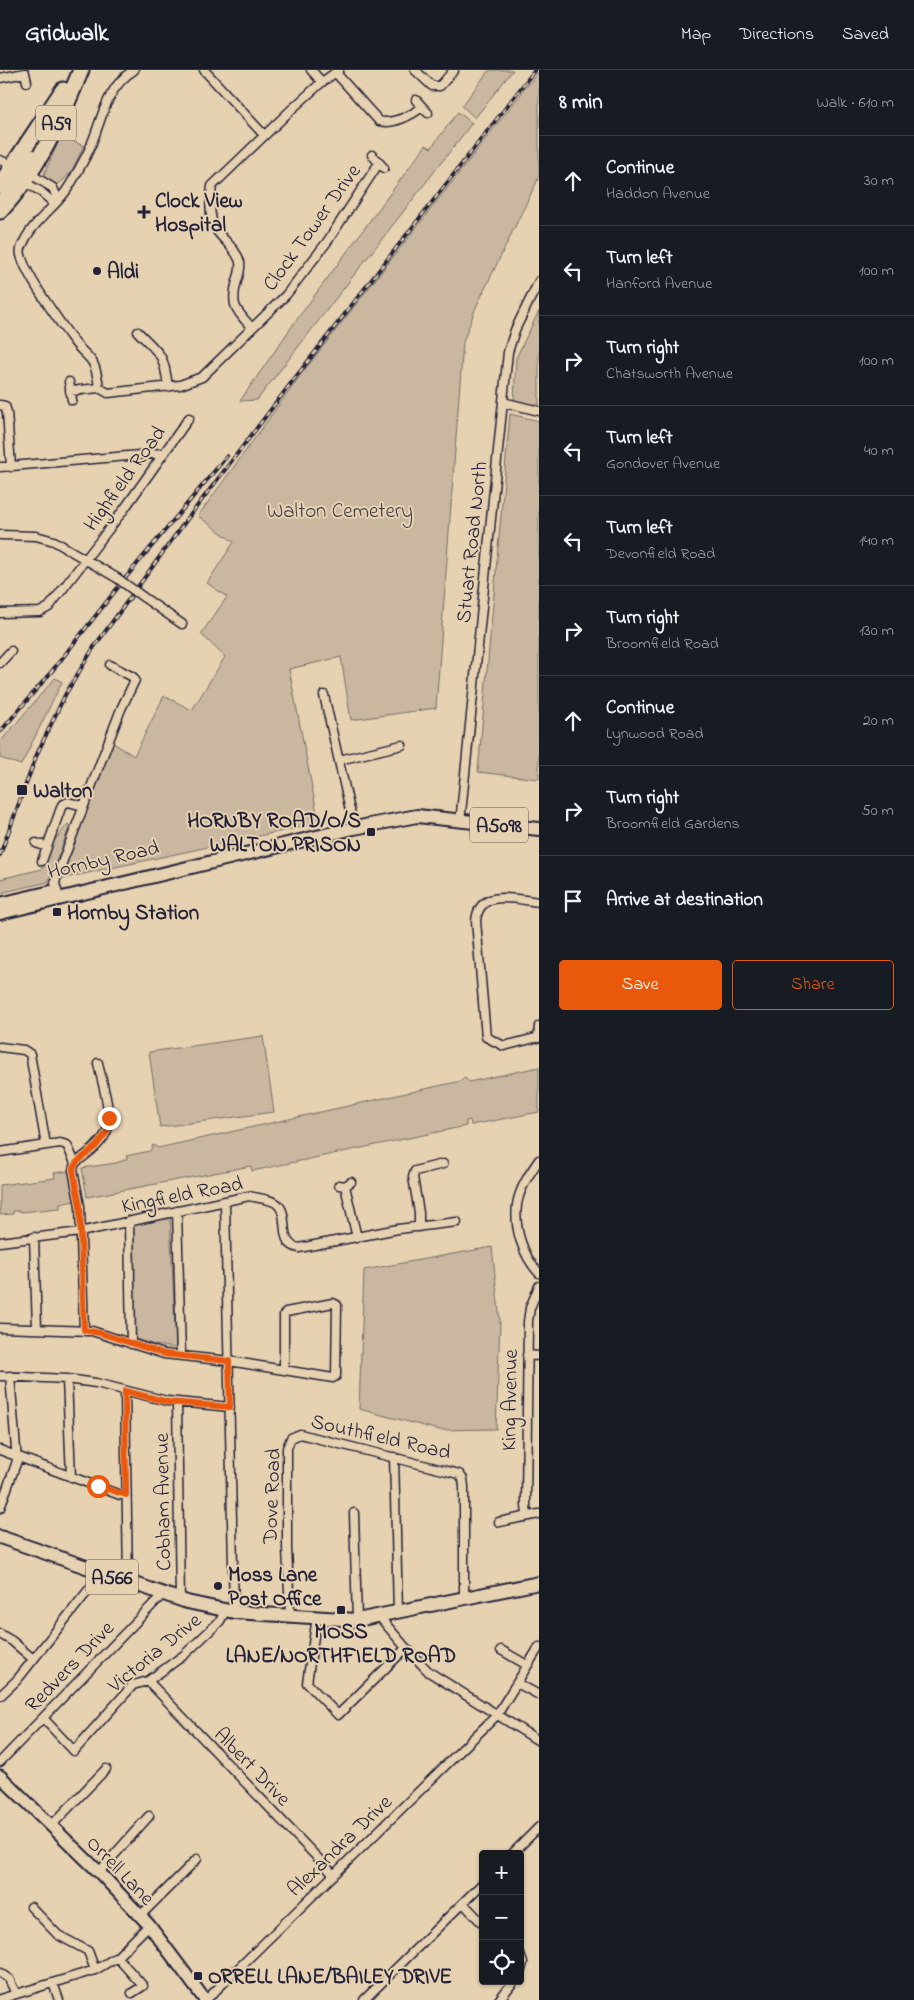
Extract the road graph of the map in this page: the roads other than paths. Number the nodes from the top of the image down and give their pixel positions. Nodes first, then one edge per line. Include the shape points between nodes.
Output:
1 (75, 70) edge
2 (81, 70) edge
3 (134, 70) edge
4 (204, 70) edge
5 (311, 70) edge
6 (415, 70) edge
7 (454, 70) edge
8 (24, 71) edge
9 (337, 71) edge
10 (0, 78) edge
11 (27, 82) dead end
12 (322, 82) junction
13 (416, 100) dead end
14 (264, 135) junction
15 (372, 155) dead end
16 (13, 173) edge
17 (0, 199) edge
18 (57, 202) junction
19 (0, 211) edge
20 (539, 281) edge
21 (252, 328) junction
22 (138, 332) dead end
23 (69, 382) dead end
24 (168, 387) junction
25 (99, 388) junction
26 (70, 391) junction
27 (72, 400) dead end
28 (503, 402) junction
29 (2, 406) edge
30 (539, 411) edge
31 (189, 418) dead end
32 (163, 453) junction
33 (0, 467) edge
34 (11, 467) junction
35 (0, 535) edge
36 (86, 559) junction
37 (0, 613) edge
38 (182, 624) dead end
39 (11, 651) dead end
40 (0, 664) edge
41 (110, 665) dead end
42 (324, 695) dead end
43 (402, 745) dead end
44 (339, 760) junction
45 (83, 806) junction
46 (461, 813) junction
47 (539, 822) edge
48 (353, 824) junction
49 (539, 830) edge
50 (36, 843) dead end
51 (47, 847) junction
52 (42, 861) dead end
53 (58, 895) junction
54 (539, 902) edge
55 (0, 904) edge
56 (0, 913) edge
57 (539, 1026) edge
58 (538, 1038) edge
59 (0, 1047) edge
60 (98, 1063) dead end
61 (46, 1145) junction
62 (0, 1152) edge
63 (539, 1160) edge
64 (443, 1164) dead end
65 (74, 1167) junction
66 (345, 1184) dead end
67 (225, 1202) junction
68 (177, 1211) junction
69 (129, 1221) junction
70 (457, 1222) dead end
71 (419, 1226) junction
72 (80, 1232) junction
73 (34, 1237) junction
74 (357, 1238) junction
75 (0, 1242) edge
76 (539, 1273) edge
77 (539, 1286) edge
78 (0, 1328) edge
79 (37, 1329) junction
80 (84, 1330) junction
81 (131, 1344) junction
82 (527, 1355) junction
83 (181, 1356) junction
84 (539, 1356) edge
85 (229, 1361) junction
86 (284, 1370) junction
87 (0, 1376) edge
88 (10, 1376) junction
89 (67, 1378) junction
90 (125, 1391) junction
91 (177, 1403) junction
92 (230, 1407) junction
93 (291, 1438) joint
94 (0, 1450) edge
95 (16, 1456) junction
96 (394, 1457) junction
97 (71, 1477) junction
98 (126, 1495) junction
99 (0, 1508) edge
100 (354, 1513) dead end
101 (539, 1514) edge
102 (527, 1516) junction
103 (499, 1522) dead end
104 (0, 1537) edge
105 (102, 1573) junction
106 (128, 1582) junction
107 (539, 1582) edge
108 (163, 1594) junction
109 (464, 1598) junction
110 (180, 1600) junction
111 (229, 1611) junction
112 (398, 1611) junction
113 (290, 1615) junction
114 (378, 1616) junction
115 (317, 1617) junction
116 (357, 1620) junction
117 (0, 1634) edge
118 (539, 1647) edge
119 (406, 1648) junction
120 (501, 1650) dead end
121 (33, 1659) junction
122 (527, 1665) junction
123 (148, 1681) junction
124 (517, 1683) junction
125 (539, 1695) edge
126 (0, 1696) edge
127 (497, 1715) junction
128 (43, 1718) junction
129 (539, 1741) edge
130 (0, 1762) edge
131 (106, 1769) dead end
132 (0, 1776) edge
133 (149, 1816) dead end
134 (51, 1826) junction
135 (539, 1826) edge
136 (516, 1850) edge
137 (197, 1859) dead end
138 (99, 1872) junction
139 (334, 1875) junction
140 (479, 1887) edge
141 (463, 1903) junction
142 (31, 1906) dead end
143 (140, 1916) junction
144 (479, 1920) edge
145 (149, 1925) junction
146 (117, 1957) junction
147 (95, 1970) junction
148 (0, 1973) edge
149 (53, 1984) junction
150 (511, 1985) edge
151 (132, 1993) dead end
152 (16, 1994) junction
153 (0, 2000) edge
154 (59, 2000) edge
155 (205, 2000) edge
156 (364, 2000) edge
157 (499, 2000) edge

1 - 16 highway, A59
2 - 16 highway, A59 via 44,149
3 - 18 street via 114,86 86,156
4 - 14 street
5 - 12 street
6 - 7 street via 432,86 440,86
8 - 10 street
8 - 11 street
9 - 12 street
9 - 13 street via 379,121 387,122 425,110
12 - 14 street
14 - 21 street via 215,181 211,195 214,226 240,262 234,293 235,307
15 - 21 street, Clock Tower Drive via 382,166 286,295
16 - 17 street
16 - 18 street via 53,188
16 - 19 highway, A59
18 - 25 street via 27,236 21,254 30,275 71,336 92,360
20 - 28 street, Stuart Road North via 508,352
21 - 24 street, Clock Tower Drive via 202,377
22 - 24 street via 162,356
23 - 26 street
24 - 25 street, Clock Tower Drive via 108,393
25 - 26 street, Clock Tower Drive
26 - 27 street
28 - 30 street
28 - 46 street, Stuart Road North
29 - 34 street via 7,412
31 - 32 street, Highfield Road
32 - 34 street
32 - 36 street, Highfield Road
33 - 34 street
35 - 36 street via 36,536 54,541
36 - 37 street, Highfield Road via 49,607 40,612
36 - 38 street, bridge
39 - 40 street
41 - 45 street via 135,680
42 - 44 street
43 - 44 street
44 - 48 street
45 - 51 street via 68,802 62,805
45 - 53 street via 57,876
46 - 47 main road, Hornby Road / A5098
46 - 48 main road, Hornby Road / A5098 via 420,808
48 - 49 main road, Hornby Road / A5098 via 417,816
48 - 53 main road, Hornby Road / A5098
50 - 51 street
51 - 52 street
53 - 55 main road, Hornby Road / A5098
53 - 56 main road, Hornby Road / A5098
54 - 58 street via 496,898 484,901 477,910 476,921 486,1037 504,1046
57 - 58 street
59 - 61 street via 24,1050 30,1054
60 - 65 street via 109,1118 107,1132
61 - 62 street
61 - 65 street via 68,1145
63 - 76 street via 526,1180 517,1204 524,1250
64 - 71 street via 414,1171
65 - 72 street
66 - 74 street
67 - 68 street, Kingfield Road
67 - 74 street, Kingfield Road via 249,1196 276,1203 282,1211 287,1241 296,1248
67 - 85 street
68 - 69 street, Kingfield Road
68 - 83 street
69 - 72 street, Kingfield Road
69 - 81 street
70 - 71 street, Kingfield Road
71 - 74 street, Kingfield Road
72 - 73 street, Kingfield Road
72 - 80 street
73 - 75 street, Kingfield Road
73 - 79 street
77 - 82 street, King Avenue via 529,1315
78 - 79 street
79 - 80 street
80 - 81 street
81 - 83 street
82 - 84 street
82 - 102 street, King Avenue
83 - 85 street
85 - 86 street
85 - 92 street
86 - 86 street via 286,1312 333,1303 337,1305 336,1376
87 - 88 street
88 - 89 street
88 - 95 street
89 - 90 street
89 - 97 street
90 - 91 street
90 - 98 street
91 - 92 street
91 - 110 street, Cobham Avenue
92 - 111 street
93 - 96 street, Southfield Road via 304,1435
93 - 113 street, Dove Road via 287,1448
94 - 95 street
95 - 97 street
95 - 99 street via 15,1468
96 - 109 street, Southfield Road via 462,1476
96 - 112 street
97 - 98 street
98 - 106 street
100 - 116 street
101 - 102 street
102 - 103 street
104 - 105 main road, A566
105 - 106 main road, A566
105 - 121 street
106 - 108 main road, A566
107 - 109 main road, A566
108 - 110 main road, A566
108 - 128 street, Redvers Drive
109 - 112 main road, A566
110 - 111 main road, A566
111 - 113 main road, A566
111 - 123 street, Victoria Drive via 184,1655
112 - 114 main road, A566
113 - 115 main road, A566
114 - 116 main road, A566
114 - 119 street
115 - 116 main road, A566
115 - 119 street via 307,1683 338,1715
117 - 121 street
118 - 122 street, Alexandra Drive
119 - 127 street via 429,1672
120 - 122 street
121 - 126 street
122 - 124 street, Alexandra Drive
123 - 128 street, Victoria Drive via 133,1686 74,1751
123 - 139 street, Albert Drive
124 - 125 street
124 - 127 street, Alexandra Drive
127 - 129 street
127 - 139 street, Alexandra Drive
128 - 130 street, Redvers Drive
131 - 134 street
132 - 134 street, Orrell Lane
133 - 138 street
134 - 138 street, Orrell Lane
135 - 136 street
137 - 143 street
138 - 143 street, Orrell Lane
139 - 155 street, Alexandra Drive
140 - 141 street
141 - 144 street
141 - 156 street
142 - 147 street via 58,1935 88,1951
143 - 145 street, Orrell Lane
145 - 146 street
145 - 155 street, Orrell Lane
146 - 147 street
146 - 151 street via 142,1986
147 - 149 street
148 - 152 street via 9,1979
149 - 152 street
149 - 154 street
150 - 157 street
152 - 153 street

